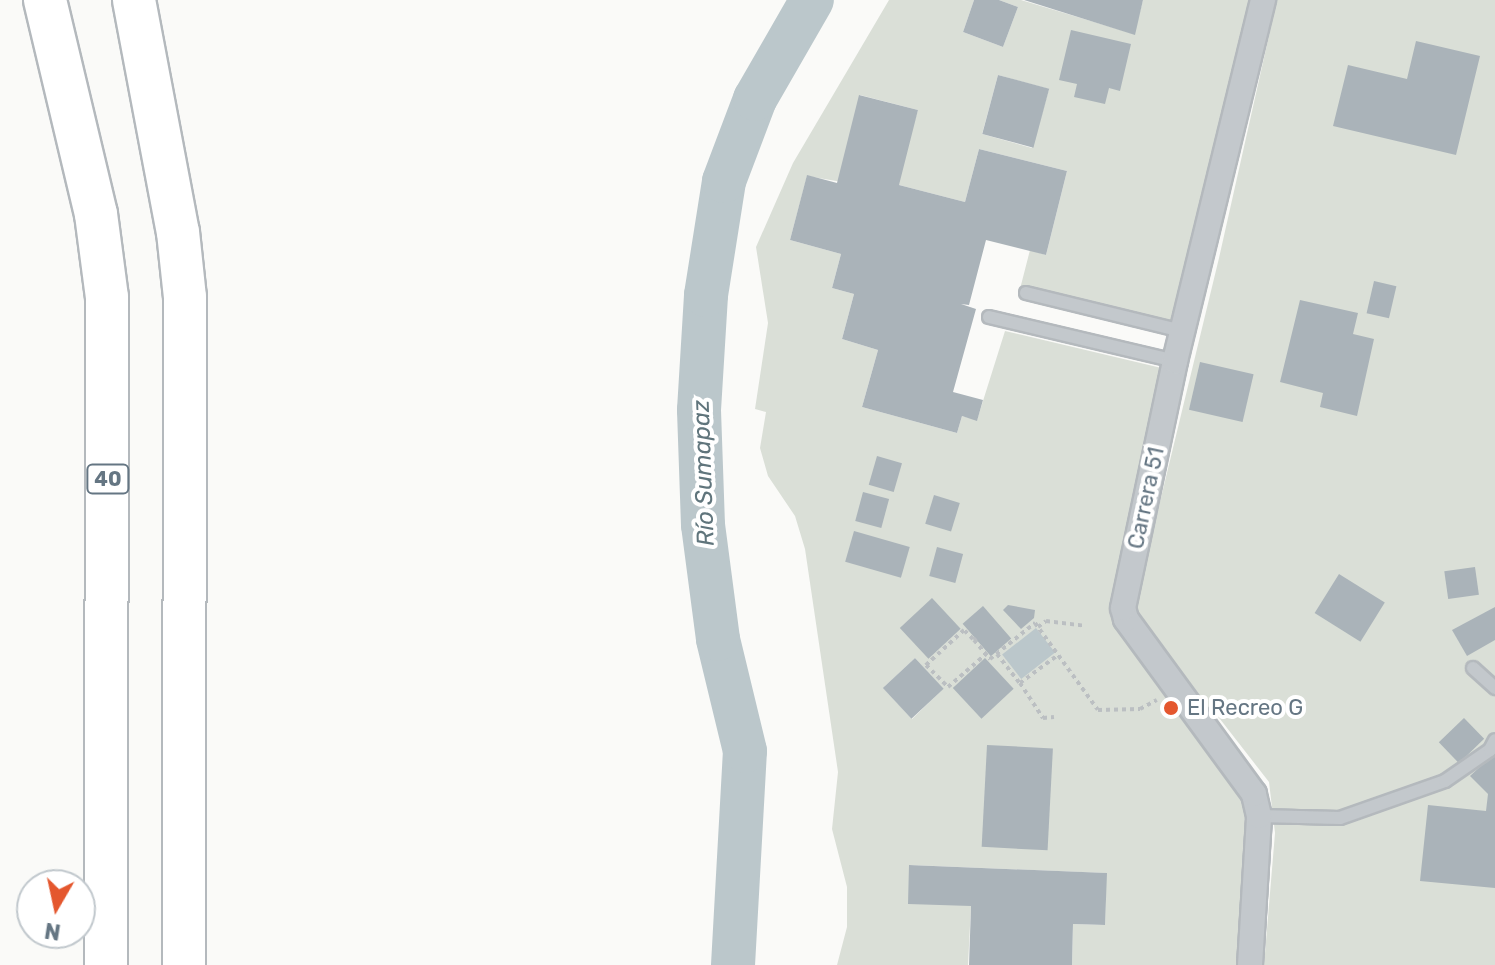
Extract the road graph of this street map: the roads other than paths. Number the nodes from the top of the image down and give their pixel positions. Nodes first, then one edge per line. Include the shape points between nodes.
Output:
1 (45, 0) edge
2 (134, 0) edge
3 (1263, 0) edge
4 (1026, 293) dead end
5 (989, 317) dead end
6 (1182, 331) junction
7 (1175, 361) junction
8 (1473, 668) dead end
9 (1495, 688) edge
10 (1495, 740) edge
11 (1259, 816) junction
12 (106, 965) edge
13 (184, 965) edge
14 (1250, 965) edge

1 - 12 highway, 40 via 96,214 107,297
2 - 13 highway via 178,232 185,297
3 - 6 street, Carrera 51
4 - 6 lane
5 - 7 lane
6 - 7 street, Carrera 51
7 - 11 street, Carrera 51 via 1123,608 1254,794
8 - 9 lane
10 - 11 lane via 1490,750 1445,781 1340,818
11 - 14 street, Carrera 51

